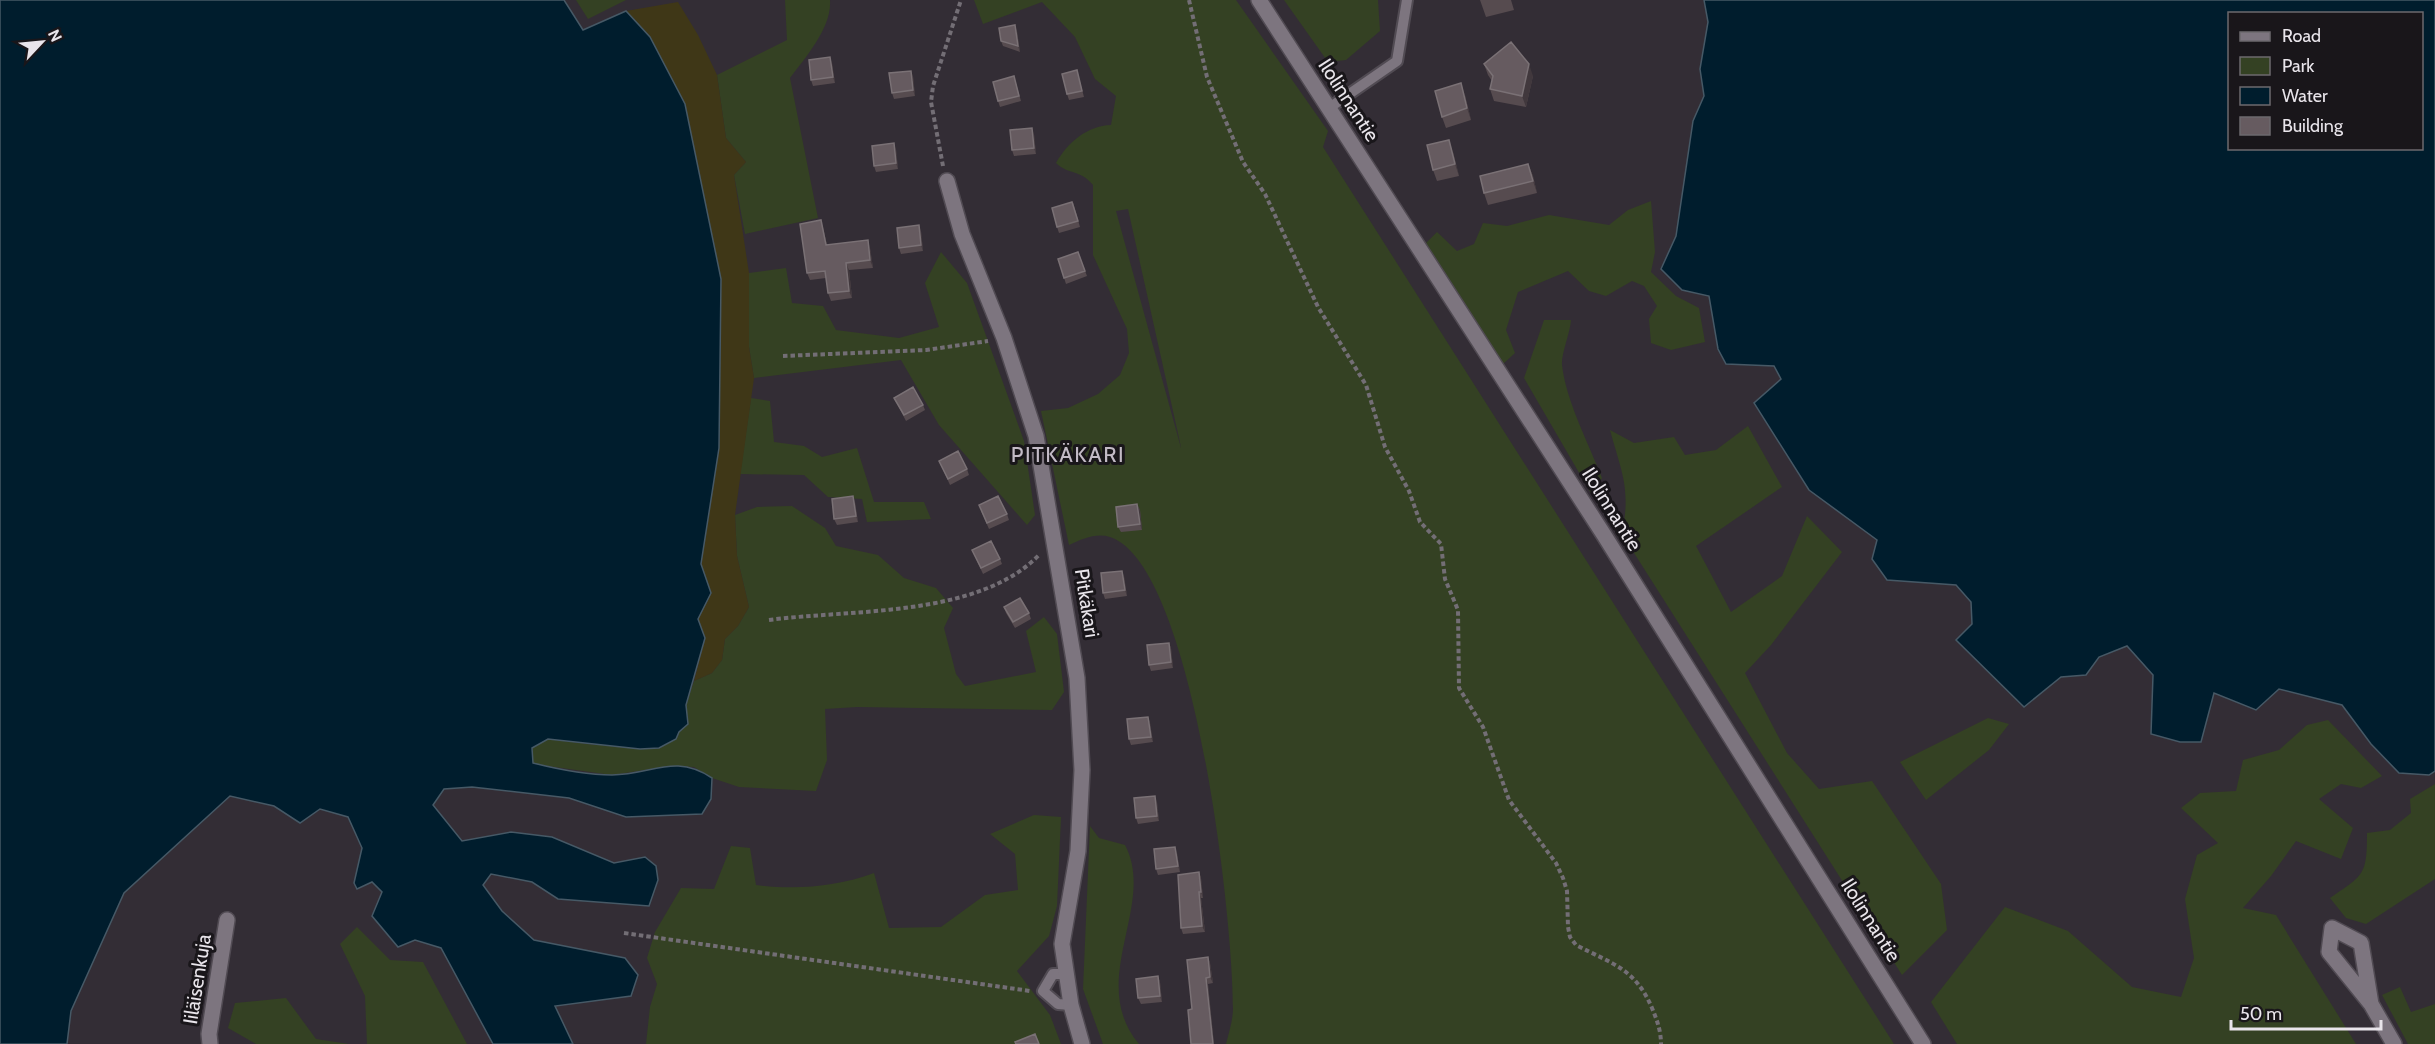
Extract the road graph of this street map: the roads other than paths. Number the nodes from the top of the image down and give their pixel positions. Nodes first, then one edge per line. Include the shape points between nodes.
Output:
1 (1259, 0) edge
2 (1407, 0) edge
3 (1329, 108) junction
4 (947, 181) road end
5 (227, 920) dead end
6 (1066, 974) junction
7 (2371, 1004) dead end
8 (1071, 1005) junction
9 (210, 1044) edge
10 (1082, 1044) edge
11 (1923, 1044) edge
12 (2394, 1044) edge

1 - 3 street, Ilolinnantie
2 - 3 lane via 1397,61
3 - 11 street, Ilolinnantie via 1598,525
4 - 6 street, Pitkäkari via 962,234 1004,338 1036,436 1079,689 1082,770 1078,850 1062,944
5 - 9 street, Iiläisenkuja
6 - 8 street, Pitkäkari
6 - 8 lane via 1053,974 1043,991 1058,1004
7 - 12 street
8 - 10 street, Pitkäkari

